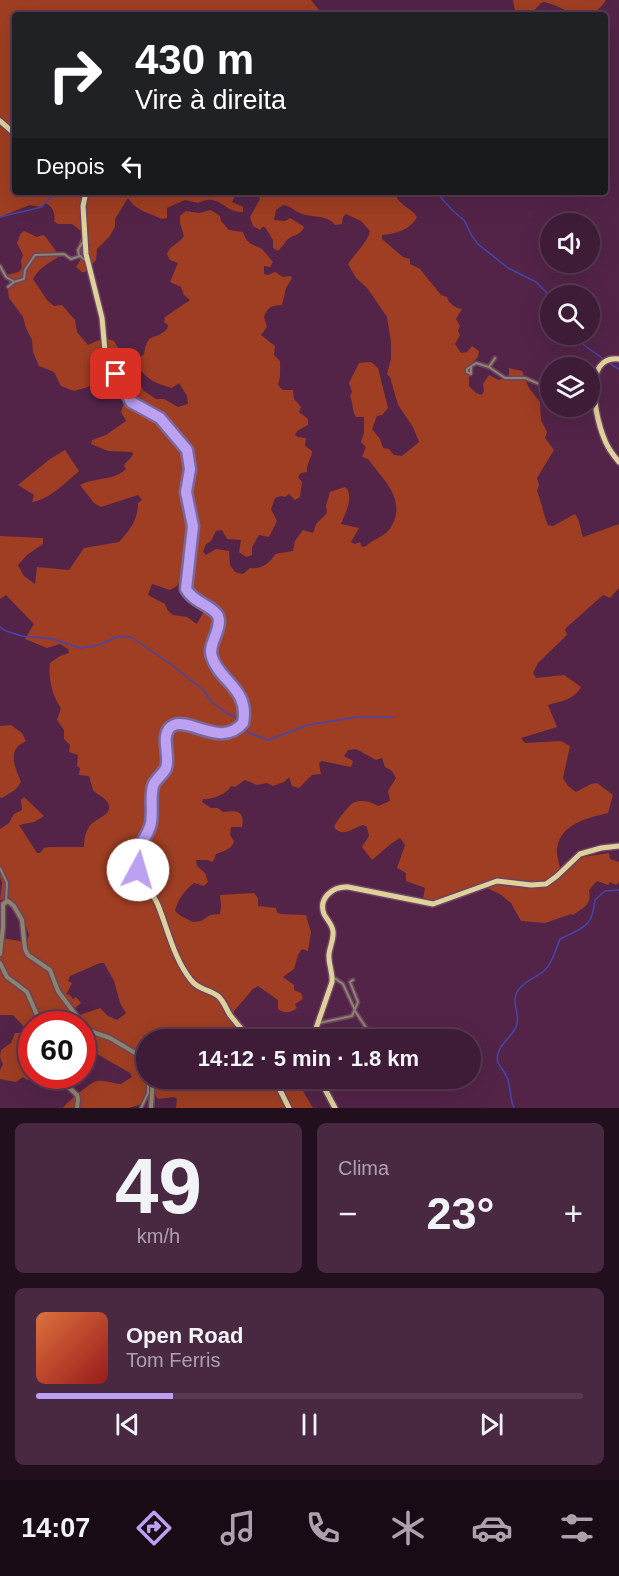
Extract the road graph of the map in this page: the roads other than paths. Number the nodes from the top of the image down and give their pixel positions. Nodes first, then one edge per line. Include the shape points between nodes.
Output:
1 (0, 121) edge
2 (12, 131) edge
3 (85, 195) edge
4 (85, 242) junction
5 (80, 256) junction
6 (87, 262) junction
7 (0, 266) edge
8 (14, 282) junction
9 (8, 287) dead end
10 (495, 358) dead end
11 (619, 359) edge
12 (471, 367) dead end
13 (489, 367) junction
14 (600, 368) edge
15 (540, 384) edge
16 (597, 417) edge
17 (619, 462) edge
18 (619, 846) edge
19 (0, 868) edge
20 (8, 902) junction
21 (0, 954) edge
22 (0, 963) edge
23 (332, 977) junction
24 (353, 980) dead end
25 (356, 995) junction
26 (350, 996) junction
27 (355, 1009) junction
28 (35, 1011) edge
29 (318, 1023) junction
30 (242, 1029) edge
31 (316, 1029) edge
32 (367, 1029) edge
33 (136, 1053) edge
34 (70, 1089) edge
35 (147, 1089) edge
36 (152, 1089) edge
37 (280, 1089) edge
38 (325, 1089) edge
39 (77, 1108) edge
40 (141, 1108) edge
41 (151, 1108) edge
42 (289, 1108) edge
43 (335, 1108) edge

1 - 2 main road
3 - 4 main road
4 - 5 street via 79,247
4 - 6 main road
5 - 6 street
5 - 8 street via 71,259 64,254 35,255 24,279
6 - 30 main road via 102,318 103,346 125,392 135,405 160,418 187,450 190,469 186,492 193,526 186,589 218,616 212,658 236,688 244,711 243,723 227,731 206,732 182,724 169,729 167,764 153,786 150,825 136,855 138,870 157,902 189,977 197,986 220,997
7 - 8 street
8 - 9 street
10 - 13 street
11 - 14 main road via 608,360
12 - 13 street via 476,363
13 - 15 street via 505,378 525,378
16 - 17 main road
18 - 23 main road via 580,854 546,884 497,881 433,904 348,887 334,889 326,897 323,909 333,934 328,957
19 - 20 street via 6,880
20 - 21 street via 2,908
20 - 33 street via 22,920 28,956 50,970 58,991 84,1026
22 - 28 street via 7,977 27,992
23 - 26 street via 341,981
23 - 29 main road
24 - 25 street via 350,982
25 - 26 street
25 - 27 street
26 - 27 street
27 - 29 street via 352,1016
27 - 32 street
29 - 31 main road
34 - 39 street via 78,1099
35 - 40 street
36 - 41 street
37 - 42 main road
38 - 43 main road

